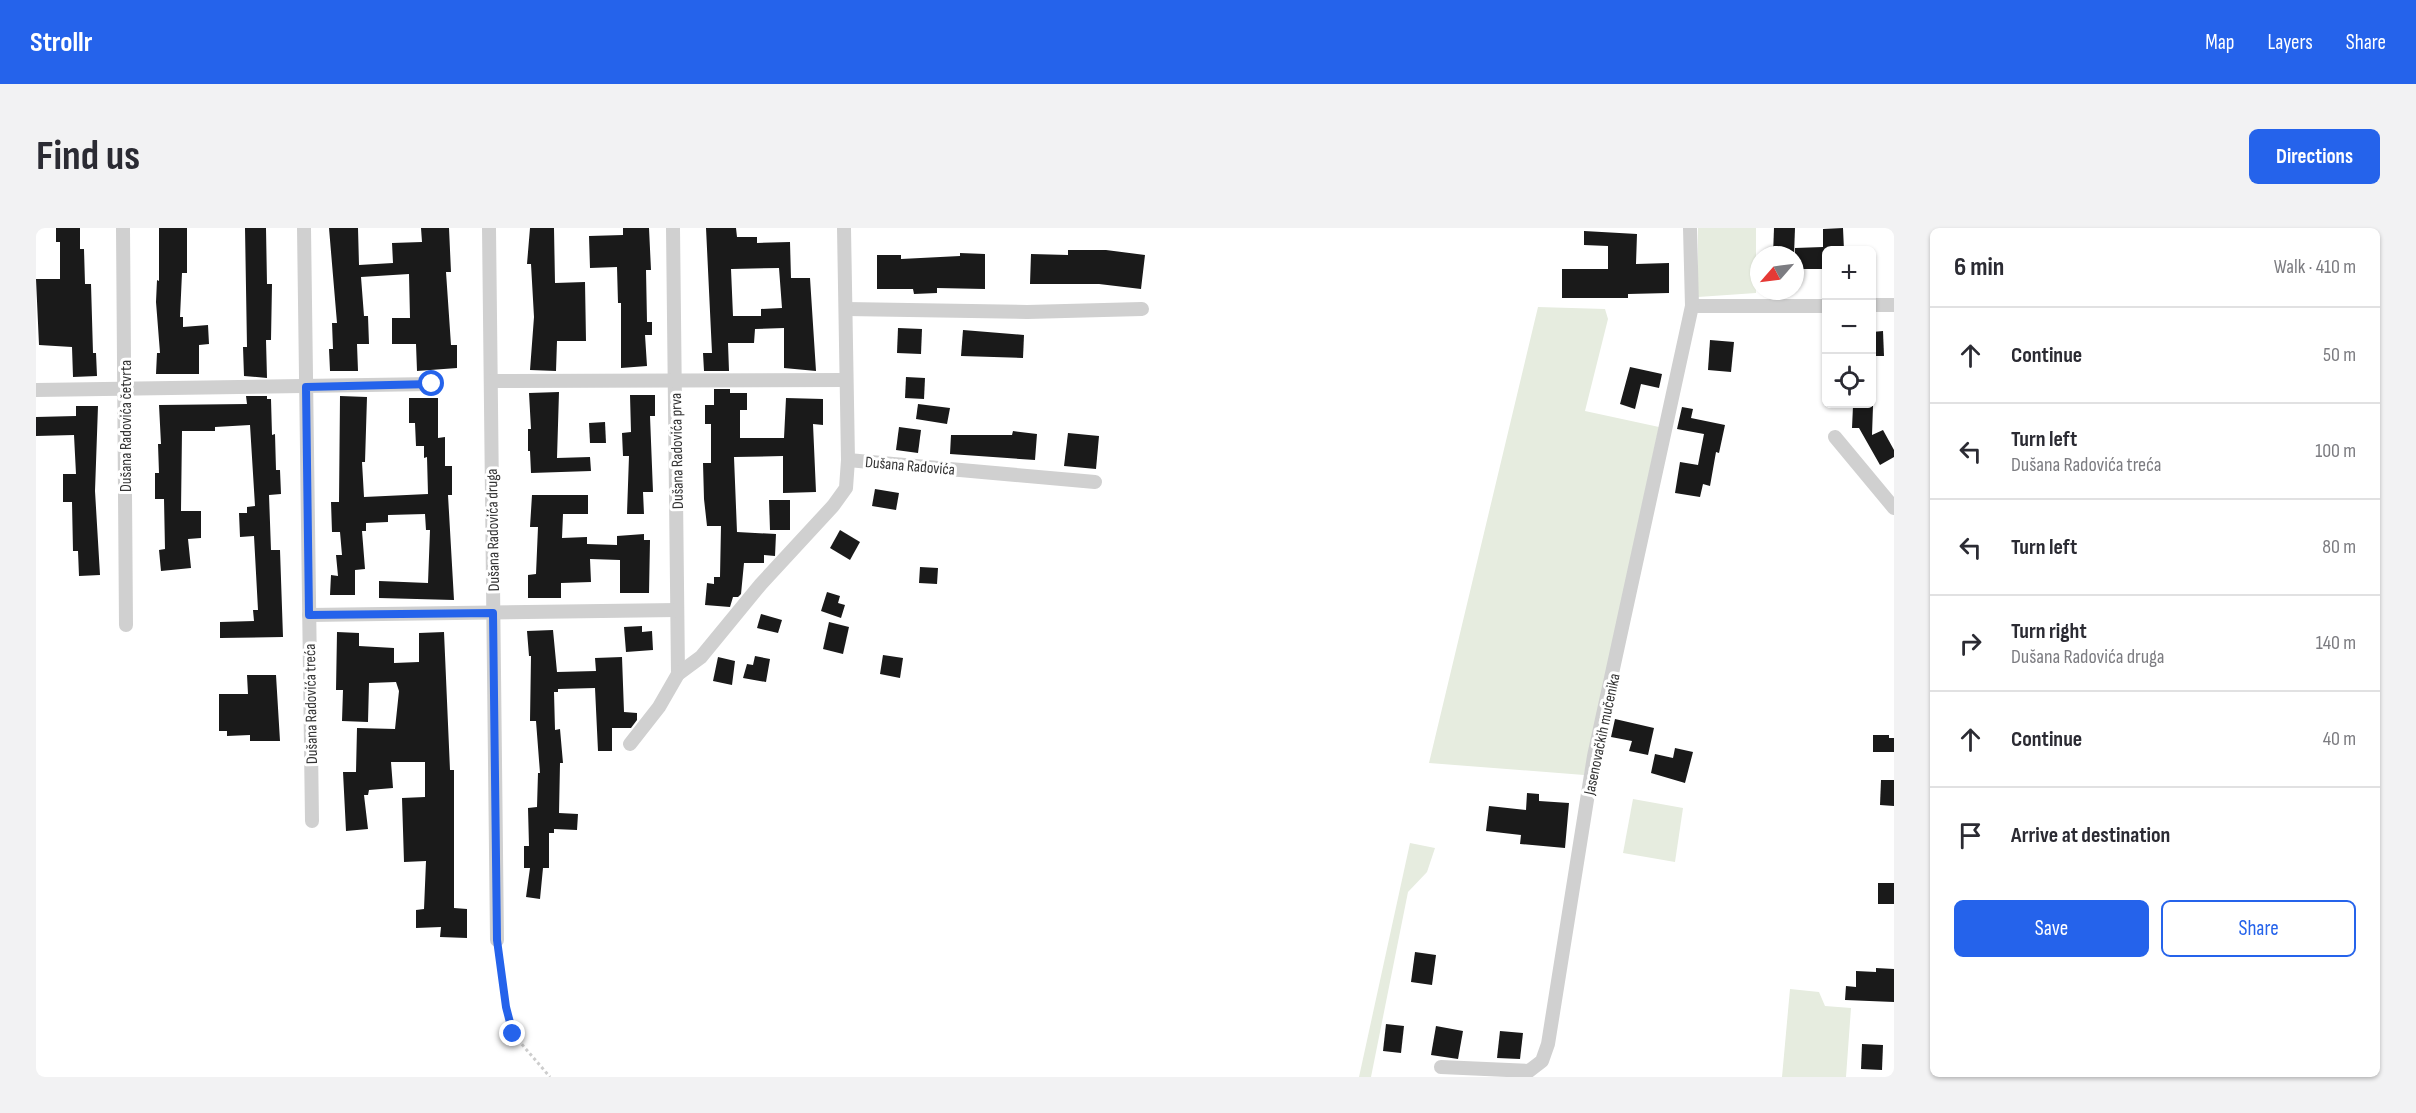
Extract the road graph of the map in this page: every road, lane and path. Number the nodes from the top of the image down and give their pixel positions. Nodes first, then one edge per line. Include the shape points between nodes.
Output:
1 (123, 228) edge
2 (304, 228) edge
3 (489, 228) edge
4 (673, 228) edge
5 (844, 228) edge
6 (1690, 228) edge
7 (1894, 304) edge
8 (1876, 305) edge
9 (1692, 306) junction
10 (1822, 306) edge
11 (846, 309) junction
12 (1142, 309) dead end
13 (675, 379) junction
14 (846, 380) junction
15 (491, 381) junction
16 (432, 384) dead end
17 (306, 387) junction
18 (125, 389) junction
19 (36, 390) edge
20 (1836, 437) dead end
21 (848, 460) junction
22 (1095, 482) dead end
23 (1894, 508) edge
24 (677, 610) junction
25 (493, 613) junction
26 (309, 615) junction
27 (126, 625) dead end
28 (678, 674) junction
29 (630, 744) dead end
30 (312, 821) dead end
31 (497, 940) joint
32 (1442, 1066) dead end
33 (550, 1077) edge

1 - 18 street, Dušana Radovića četvrta
2 - 17 street, Dušana Radovića treća
3 - 15 street, Dušana Radovića druga
4 - 13 street, Dušana Radovića prva
5 - 11 street, Dušana Radovića
6 - 9 street, Jasenovačkih mučenika
7 - 8 street
9 - 10 street
9 - 32 street, Jasenovačkih mučenika via 1594,756 1548,1044 1542,1062 1529,1071
11 - 12 street
11 - 14 street, Dušana Radovića
13 - 14 street
13 - 15 street
13 - 24 street, Dušana Radovića prva
14 - 21 street, Dušana Radovića
15 - 25 street, Dušana Radovića druga
16 - 17 street
17 - 18 street
17 - 26 street, Dušana Radovića treća
18 - 19 street
18 - 27 street, Dušana Radovića četvrta
20 - 23 street
21 - 22 street, Dušana Radovića
21 - 28 street via 846,488 833,506 700,657
24 - 25 street
24 - 28 street, Dušana Radovića prva
25 - 26 street
25 - 31 street, Dušana Radovića druga
26 - 30 street, Dušana Radovića treća
28 - 29 street
31 - 33 path via 513,1034

